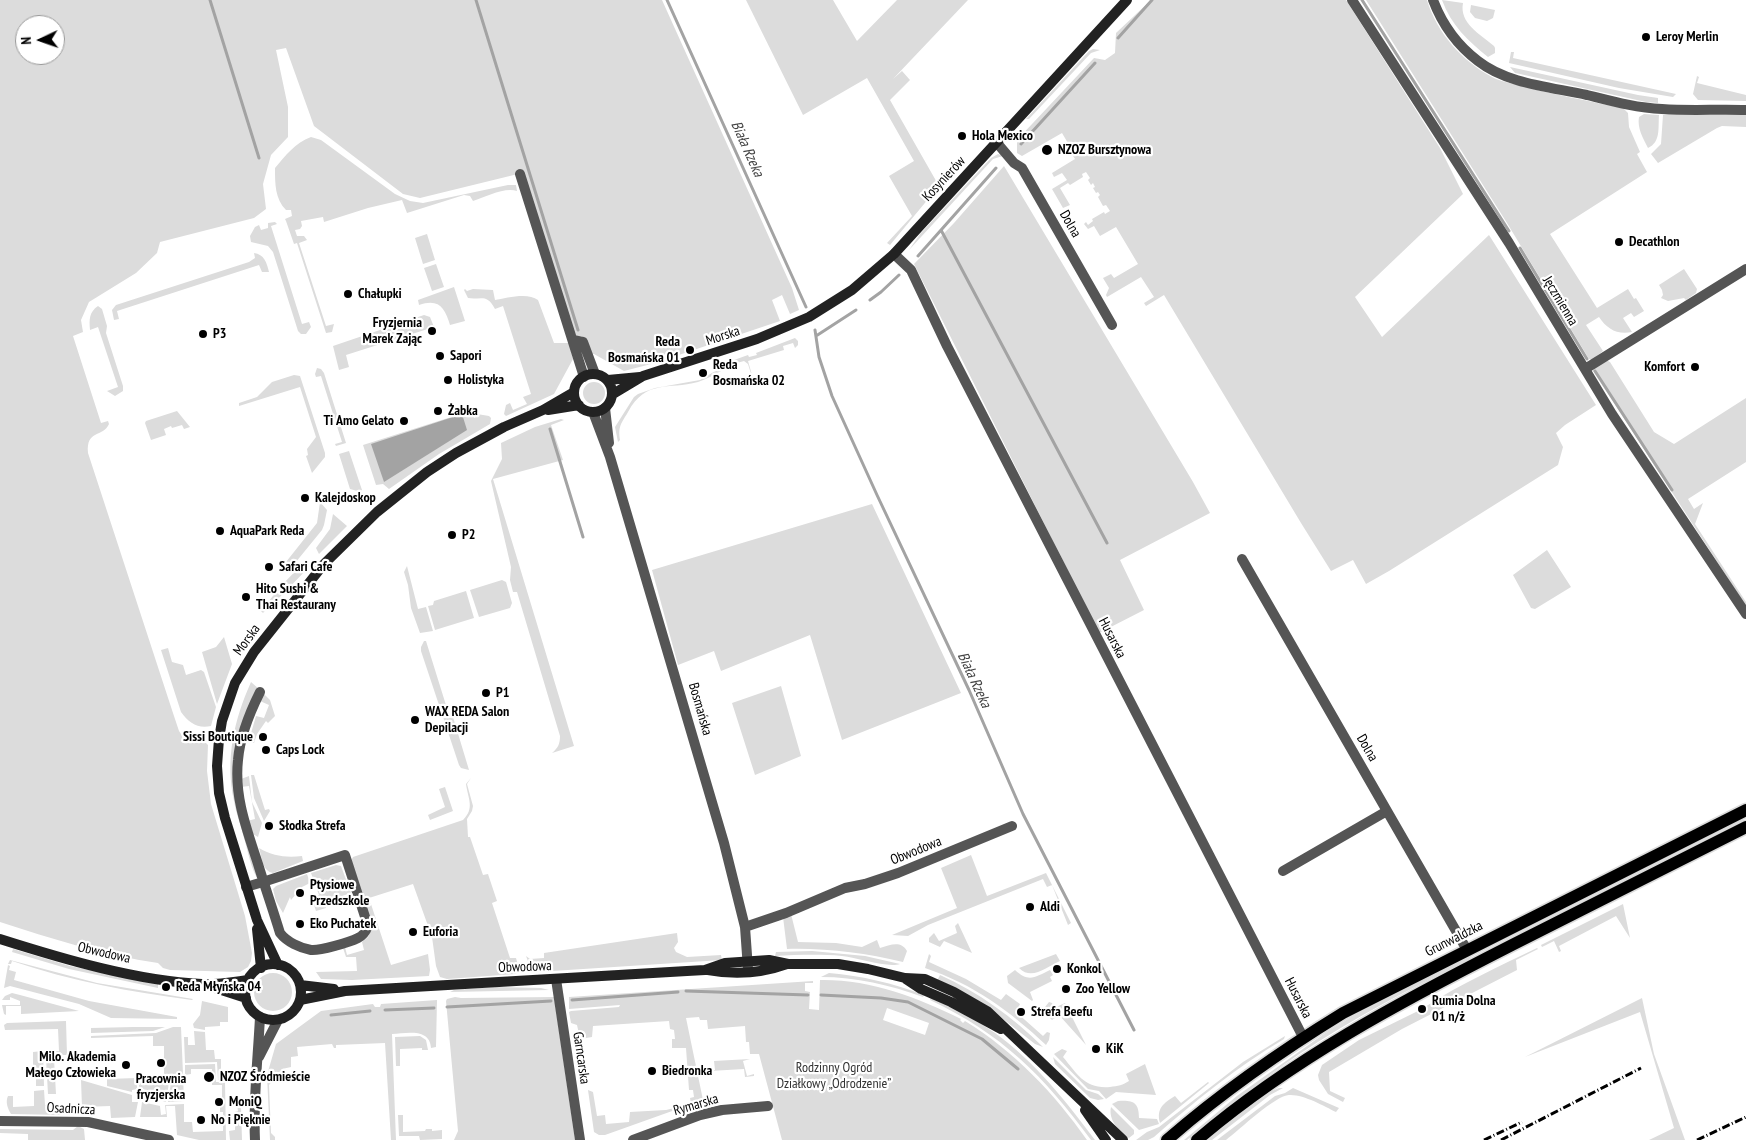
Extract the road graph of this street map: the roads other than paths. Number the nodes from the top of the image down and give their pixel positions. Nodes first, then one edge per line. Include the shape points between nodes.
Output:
1 (1127, 0) edge
2 (1352, 0) edge
3 (1433, 0) edge
4 (1746, 110) edge
5 (996, 143) junction
6 (520, 174) dead end
7 (894, 254) junction
8 (1746, 269) edge
9 (809, 317) joint
10 (1112, 325) dead end
11 (577, 342) junction
12 (1584, 369) junction
13 (595, 374) junction
14 (643, 376) junction
15 (584, 377) junction
16 (608, 380) junction
17 (574, 392) junction
18 (612, 394) junction
19 (579, 405) junction
20 (605, 408) junction
21 (543, 410) junction
22 (593, 412) junction
23 (610, 457) junction
24 (1242, 559) dead end
25 (1746, 614) edge
26 (260, 692) dead end
27 (1746, 810) edge
28 (1387, 811) junction
29 (1012, 826) dead end
30 (1746, 827) edge
31 (1283, 871) dead end
32 (264, 882) junction
33 (246, 887) junction
34 (256, 920) junction
35 (745, 927) junction
36 (0, 939) edge
37 (1467, 950) junction
38 (278, 965) junction
39 (748, 967) junction
40 (261, 968) junction
41 (556, 979) junction
42 (248, 980) junction
43 (204, 984) junction
44 (300, 985) junction
45 (345, 991) junction
46 (246, 998) junction
47 (300, 1000) junction
48 (260, 1017) junction
49 (278, 1020) junction
50 (1303, 1037) junction
51 (258, 1060) junction
52 (1073, 1093) junction
53 (768, 1106) dead end
54 (0, 1121) edge
55 (1202, 1136) edge
56 (169, 1140) edge
57 (255, 1140) edge
58 (580, 1140) edge
59 (633, 1140) edge
60 (1106, 1140) edge
61 (1123, 1140) edge
62 (1167, 1140) edge

1 - 5 main road, Kosynierów
2 - 12 street, Jęczmienna via 1509,243
3 - 4 street via 1446,27 1478,62 1518,80 1634,106
5 - 7 main road, Kosynierów
5 - 10 street, Dolna via 1014,164 1022,168
6 - 11 street via 562,312
7 - 9 main road, Kosynierów via 852,290
7 - 50 street, Husarska via 911,270 947,346
8 - 12 street
9 - 14 main road, Morska via 757,340
11 - 13 street
11 - 15 street
12 - 25 street, Jęczmienna
13 - 15 main road
13 - 16 main road
14 - 16 main road, Morska
14 - 18 main road, Morska
15 - 17 main road, Morska
16 - 18 main road
17 - 19 main road
17 - 21 main road, Morska
18 - 20 main road
19 - 21 main road, Morska
19 - 22 main road
20 - 22 main road
20 - 23 street, Bosmańska
21 - 33 main road, Morska via 456,453 376,512 324,564 246,664 222,721 217,766 225,818
22 - 23 street, Bosmańska
23 - 35 street, Bosmańska via 708,787
24 - 28 street, Dolna
26 - 32 street via 243,735 238,761 238,789 244,822
27 - 37 main road, Grunwaldzka
28 - 31 street
28 - 37 street, Dolna
29 - 35 street, Obwodowa via 898,873 845,888
30 - 55 main road via 1352,1030 1278,1077
32 - 32 street via 280,933 286,940 313,950 360,937 367,930 345,855
32 - 33 street
33 - 34 main road, Morska
34 - 38 main road, Morska
34 - 40 main road, Morska
35 - 39 street, Bosmańska
36 - 43 main road, Obwodowa via 112,970
37 - 50 main road, Grunwaldzka via 1371,998
38 - 40 main road
38 - 44 main road via 296,976
39 - 41 main road, Obwodowa via 725,963 706,970
39 - 52 main road, Obwodowa via 769,960 788,964 838,964 924,979 987,1012
40 - 42 main road
41 - 45 main road, Obwodowa
41 - 58 street, Garncarska
42 - 43 main road, Obwodowa
42 - 46 main road
43 - 46 main road, Obwodowa
44 - 45 main road, Obwodowa
44 - 47 main road
45 - 47 main road, Obwodowa
46 - 48 main road
47 - 49 main road via 288,1016
48 - 49 main road
48 - 51 street
49 - 51 street
50 - 62 main road, Grunwaldzka via 1235,1084
51 - 57 street
52 - 60 main road, Obwodowa
52 - 61 main road, Obwodowa
53 - 59 street, Rymarska via 700,1115
54 - 56 street, Osadnicza via 88,1122

